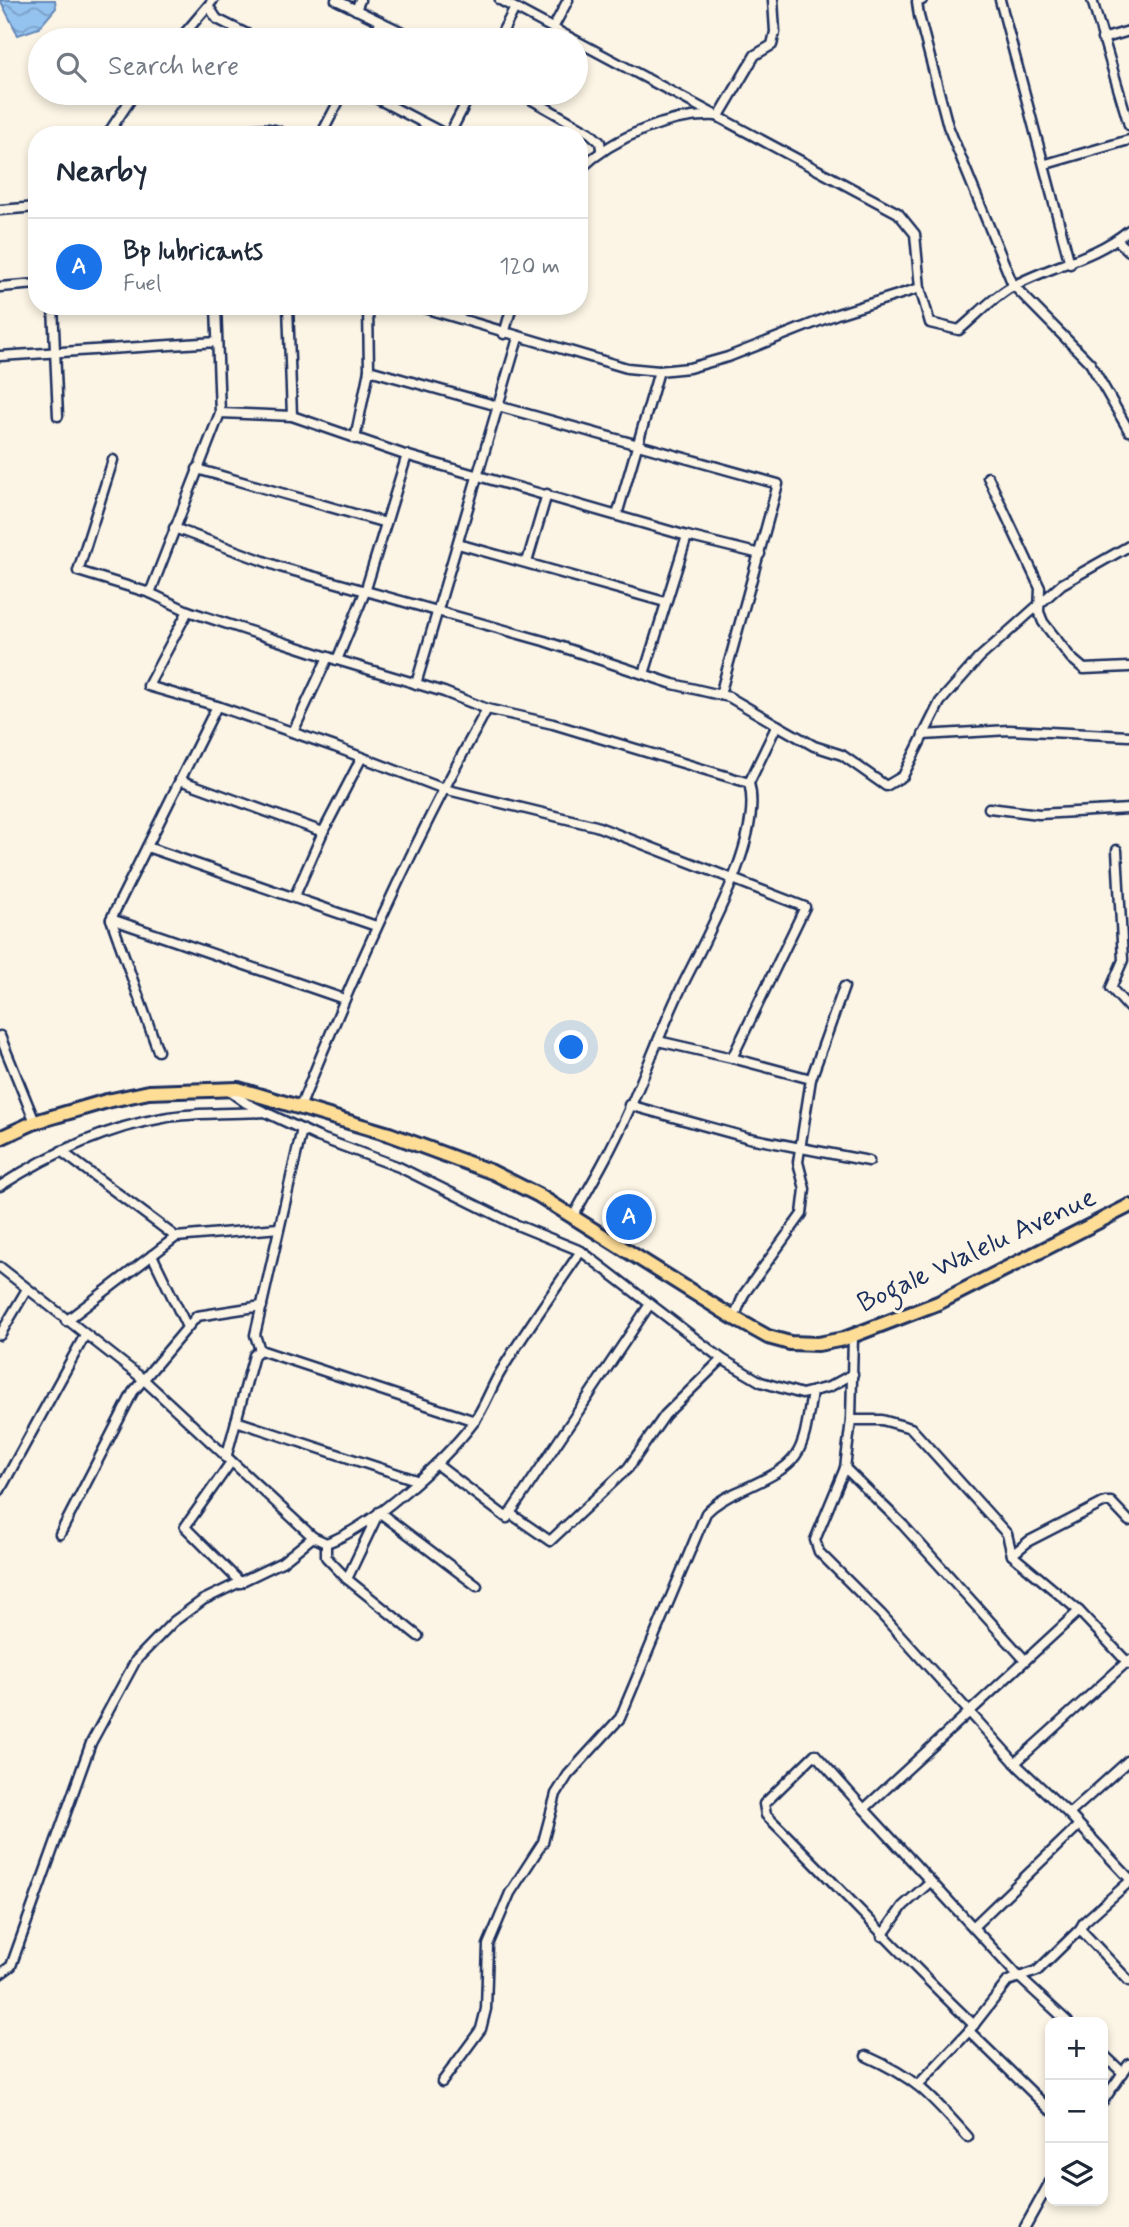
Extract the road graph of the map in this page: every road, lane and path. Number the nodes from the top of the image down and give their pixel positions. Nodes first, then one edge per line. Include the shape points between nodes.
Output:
1 (336, 0) edge
2 (360, 0) edge
3 (500, 0) edge
4 (568, 0) edge
5 (773, 0) edge
6 (1000, 0) edge
7 (1093, 0) edge
8 (919, 1) edge
9 (211, 3) edge
10 (514, 8) junction
11 (356, 10) junction
12 (381, 22) junction
13 (189, 28) edge
14 (235, 28) edge
15 (378, 28) edge
16 (394, 28) edge
17 (504, 28) edge
18 (553, 28) joint
19 (1129, 31) edge
20 (1102, 39) junction
21 (588, 47) edge
22 (127, 105) edge
23 (337, 105) edge
24 (389, 105) edge
25 (464, 105) edge
26 (541, 105) edge
27 (719, 116) junction
28 (1129, 125) edge
29 (113, 126) edge
30 (326, 126) edge
31 (430, 126) edge
32 (453, 126) edge
33 (578, 126) edge
34 (588, 132) edge
35 (1129, 140) edge
36 (601, 149) junction
37 (588, 161) edge
38 (1046, 164) junction
39 (28, 208) edge
40 (0, 210) edge
41 (1129, 230) edge
42 (1116, 240) junction
43 (1129, 251) edge
44 (1070, 264) junction
45 (28, 285) edge
46 (1013, 285) junction
47 (0, 288) edge
48 (920, 288) junction
49 (54, 315) edge
50 (216, 315) edge
51 (288, 315) edge
52 (368, 315) edge
53 (445, 315) edge
54 (509, 315) edge
55 (504, 334) junction
56 (518, 338) junction
57 (217, 342) junction
58 (56, 352) junction
59 (0, 356) edge
60 (369, 370) junction
61 (659, 370) junction
62 (498, 405) junction
63 (220, 413) junction
64 (58, 416) dead end
65 (292, 416) junction
66 (1129, 431) edge
67 (355, 439) junction
68 (638, 445) junction
69 (407, 455) junction
70 (113, 460) dead end
71 (197, 469) junction
72 (478, 475) junction
73 (988, 477) dead end
74 (547, 494) junction
75 (617, 515) junction
76 (386, 523) junction
77 (174, 528) junction
78 (687, 536) junction
79 (458, 544) junction
80 (1129, 546) edge
81 (760, 554) junction
82 (527, 562) junction
83 (365, 592) junction
84 (150, 593) junction
85 (666, 602) junction
86 (1041, 602) junction
87 (188, 611) junction
88 (439, 611) junction
89 (333, 659) junction
90 (1129, 667) edge
91 (643, 674) junction
92 (416, 684) junction
93 (719, 695) junction
94 (217, 706) junction
95 (487, 709) junction
96 (777, 725) junction
97 (293, 732) junction
98 (923, 735) junction
99 (1129, 736) edge
100 (362, 757) junction
101 (180, 780) junction
102 (749, 783) junction
103 (444, 789) junction
104 (989, 808) dead end
105 (1129, 809) edge
106 (323, 832) junction
107 (147, 847) junction
108 (1117, 850) dead end
109 (732, 877) junction
110 (294, 898) junction
111 (111, 919) junction
112 (376, 926) junction
113 (844, 987) dead end
114 (344, 999) junction
115 (1129, 1008) edge
116 (0, 1036) edge
117 (658, 1041) junction
118 (158, 1051) dead end
119 (732, 1058) junction
120 (811, 1079) junction
121 (226, 1088) junction
122 (301, 1105) junction
123 (629, 1105) junction
124 (268, 1112) junction
125 (35, 1122) junction
126 (302, 1129) junction
127 (0, 1138) edge
128 (799, 1148) junction
129 (61, 1151) junction
130 (869, 1161) dead end
131 (0, 1186) edge
132 (1129, 1206) edge
133 (573, 1217) junction
134 (279, 1228) junction
135 (176, 1237) junction
136 (581, 1251) junction
137 (152, 1255) junction
138 (0, 1267) edge
139 (27, 1289) junction
140 (650, 1304) junction
141 (262, 1306) junction
142 (734, 1318) junction
143 (66, 1321) junction
144 (187, 1327) junction
145 (0, 1335) edge
146 (85, 1335) junction
147 (849, 1338) junction
148 (260, 1350) junction
149 (722, 1359) junction
150 (853, 1374) junction
151 (143, 1379) junction
152 (812, 1392) junction
153 (851, 1420) junction
154 (236, 1421) junction
155 (475, 1421) junction
156 (228, 1460) junction
157 (436, 1464) junction
158 (845, 1468) junction
159 (416, 1480) junction
160 (0, 1490) edge
161 (379, 1512) junction
162 (510, 1514) junction
163 (1129, 1521) edge
164 (60, 1534) dead end
165 (313, 1537) junction
166 (326, 1543) junction
167 (1012, 1555) junction
168 (347, 1579) junction
169 (241, 1583) junction
170 (477, 1586) dead end
171 (1079, 1611) junction
172 (418, 1636) dead end
173 (1025, 1660) junction
174 (1128, 1662) edge
175 (970, 1711) junction
176 (1015, 1763) junction
177 (1128, 1764) edge
178 (864, 1809) junction
179 (1069, 1814) junction
180 (1079, 1826) junction
181 (1129, 1880) edge
182 (930, 1882) junction
183 (974, 1926) junction
184 (1080, 1929) junction
185 (882, 1936) junction
186 (0, 1974) edge
187 (1018, 1976) junction
188 (1129, 1981) edge
189 (1063, 2017) edge
190 (972, 2028) junction
191 (866, 2056) dead end
192 (1108, 2059) edge
193 (1129, 2064) edge
194 (1123, 2073) junction
195 (442, 2082) dead end
196 (918, 2084) junction
197 (1108, 2094) edge
198 (1045, 2105) edge
199 (968, 2137) dead end
200 (1045, 2191) edge
201 (1025, 2227) edge

1 - 11 street
2 - 11 street
3 - 10 street
4 - 18 street
5 - 27 street via 772,45 755,55
6 - 38 street
7 - 20 street
8 - 46 street via 948,126
9 - 13 street
9 - 14 street via 217,19
10 - 17 street
10 - 18 street
11 - 12 street
12 - 15 street
12 - 16 street
19 - 20 street
20 - 28 street
21 - 27 street
22 - 29 street
23 - 30 street
24 - 31 street
25 - 32 street
26 - 33 street
27 - 36 street via 682,116
27 - 48 street via 898,212 915,234
34 - 36 street
35 - 38 street
36 - 37 street
38 - 44 street
39 - 40 street
41 - 42 street
42 - 43 street
42 - 44 street
44 - 46 street
45 - 47 street
46 - 48 street via 959,330 930,323
46 - 66 street via 1090,363
48 - 61 street via 837,314 728,357 689,368
49 - 58 street
50 - 57 street
51 - 65 street
52 - 60 street
53 - 55 street
54 - 55 street
55 - 56 street
56 - 61 street via 627,368
56 - 62 street
57 - 58 street
57 - 63 street
58 - 59 street
58 - 64 street
60 - 62 street
60 - 67 street
61 - 68 street
62 - 68 street
62 - 72 street
63 - 65 street
63 - 71 street
65 - 67 street
67 - 69 street
68 - 75 street
68 - 81 street via 778,484
69 - 72 street
69 - 76 street
70 - 84 street via 78,571
71 - 76 street
71 - 77 street
72 - 74 street
72 - 79 street
73 - 86 street via 1040,588
74 - 75 street
74 - 82 street
75 - 78 street
76 - 83 street
77 - 83 street
77 - 84 street
78 - 81 street
78 - 85 street
79 - 82 street
79 - 88 street
80 - 86 street via 1062,584
81 - 93 street
82 - 85 street
83 - 88 street
83 - 89 street
84 - 87 street
85 - 91 street
86 - 90 street via 1043,622 1084,669
86 - 98 street via 971,667 940,702
87 - 89 street
87 - 94 street via 148,686
88 - 91 street
88 - 92 street
89 - 92 street
89 - 97 street
91 - 93 street
92 - 95 street
93 - 96 street
94 - 97 street
94 - 101 street
95 - 102 street via 553,724
95 - 103 street
96 - 98 street via 814,746 842,755 886,786 903,776
96 - 102 street
97 - 100 street
98 - 99 street via 1009,730
100 - 103 street
100 - 106 street
101 - 106 street
101 - 107 street
102 - 109 street via 753,799
103 - 109 street via 596,826
103 - 112 street
104 - 105 street via 1039,814
106 - 110 street
107 - 110 street
107 - 111 street
108 - 115 street via 1123,960 1111,988
109 - 117 street
109 - 119 street via 806,907
110 - 112 street
111 - 114 street
111 - 118 street
112 - 114 street
113 - 120 street
114 - 122 street
116 - 125 street
117 - 119 street
117 - 123 street
119 - 120 street
120 - 128 street
121 - 122 highway, Bogale Walelu Avenue
121 - 124 street
121 - 125 highway, Bogale Walelu Avenue via 149,1092
122 - 133 highway, Bogale Walelu Avenue via 492,1172
123 - 128 street
123 - 133 street
124 - 126 street
124 - 129 street via 164,1117 97,1135
125 - 127 highway, Bogale Walelu Avenue
126 - 134 street
126 - 136 street via 399,1167
128 - 130 street
128 - 142 street via 797,1162 805,1189 802,1214 750,1286
129 - 131 street
129 - 135 street
132 - 147 highway, Bogale Walelu Avenue via 938,1303
133 - 142 highway, Bogale Walelu Avenue
134 - 135 street
134 - 141 street
135 - 137 street
136 - 140 street
136 - 155 street via 509,1358
137 - 143 street
137 - 144 street
138 - 139 street
139 - 143 street
139 - 145 street
140 - 149 street
140 - 162 street
141 - 144 street via 197,1316
141 - 148 street via 255,1335
142 - 147 highway, Bogale Walelu Avenue via 790,1343
143 - 146 street
144 - 151 street
146 - 151 street
146 - 160 street
147 - 150 street
148 - 154 street via 254,1355
148 - 155 street
149 - 152 street via 761,1382 802,1394
149 - 162 street via 665,1415 628,1468 550,1541
150 - 152 street
150 - 153 street
151 - 156 street
151 - 164 street via 132,1392
152 - 195 street via 797,1457 778,1473 714,1503 706,1514 620,1718 556,1794 543,1842 510,1893 488,1945 481,2029
153 - 158 street
153 - 167 street via 882,1420 911,1428 1007,1534
154 - 156 street
154 - 159 street
155 - 157 street
156 - 165 street
156 - 169 street via 185,1527
157 - 159 street
157 - 162 street via 507,1518
158 - 173 street
158 - 175 street via 815,1540 819,1552
159 - 161 street
161 - 166 street via 347,1536
161 - 168 street
161 - 170 street
163 - 167 street via 1111,1502 1105,1502 1028,1541
165 - 166 street
165 - 169 street via 282,1562
166 - 168 street via 326,1557
167 - 171 street
168 - 172 street
169 - 186 street via 203,1600 173,1622 136,1660 91,1742 11,1966
171 - 173 street
171 - 174 street
173 - 175 street
174 - 176 street
175 - 176 street
175 - 178 street
176 - 179 street
177 - 179 street
178 - 182 street
178 - 185 street via 815,1755 764,1804 766,1815 845,1892
179 - 180 street
180 - 181 street
180 - 183 street
181 - 184 street
182 - 183 street
182 - 185 street via 903,1906
183 - 187 street
184 - 187 street via 1037,1971
184 - 188 street
185 - 190 street
187 - 189 street
187 - 190 street via 1008,1981
190 - 196 street
190 - 198 street
191 - 196 street
192 - 194 street
193 - 194 street
194 - 197 street
196 - 199 street
200 - 201 street

